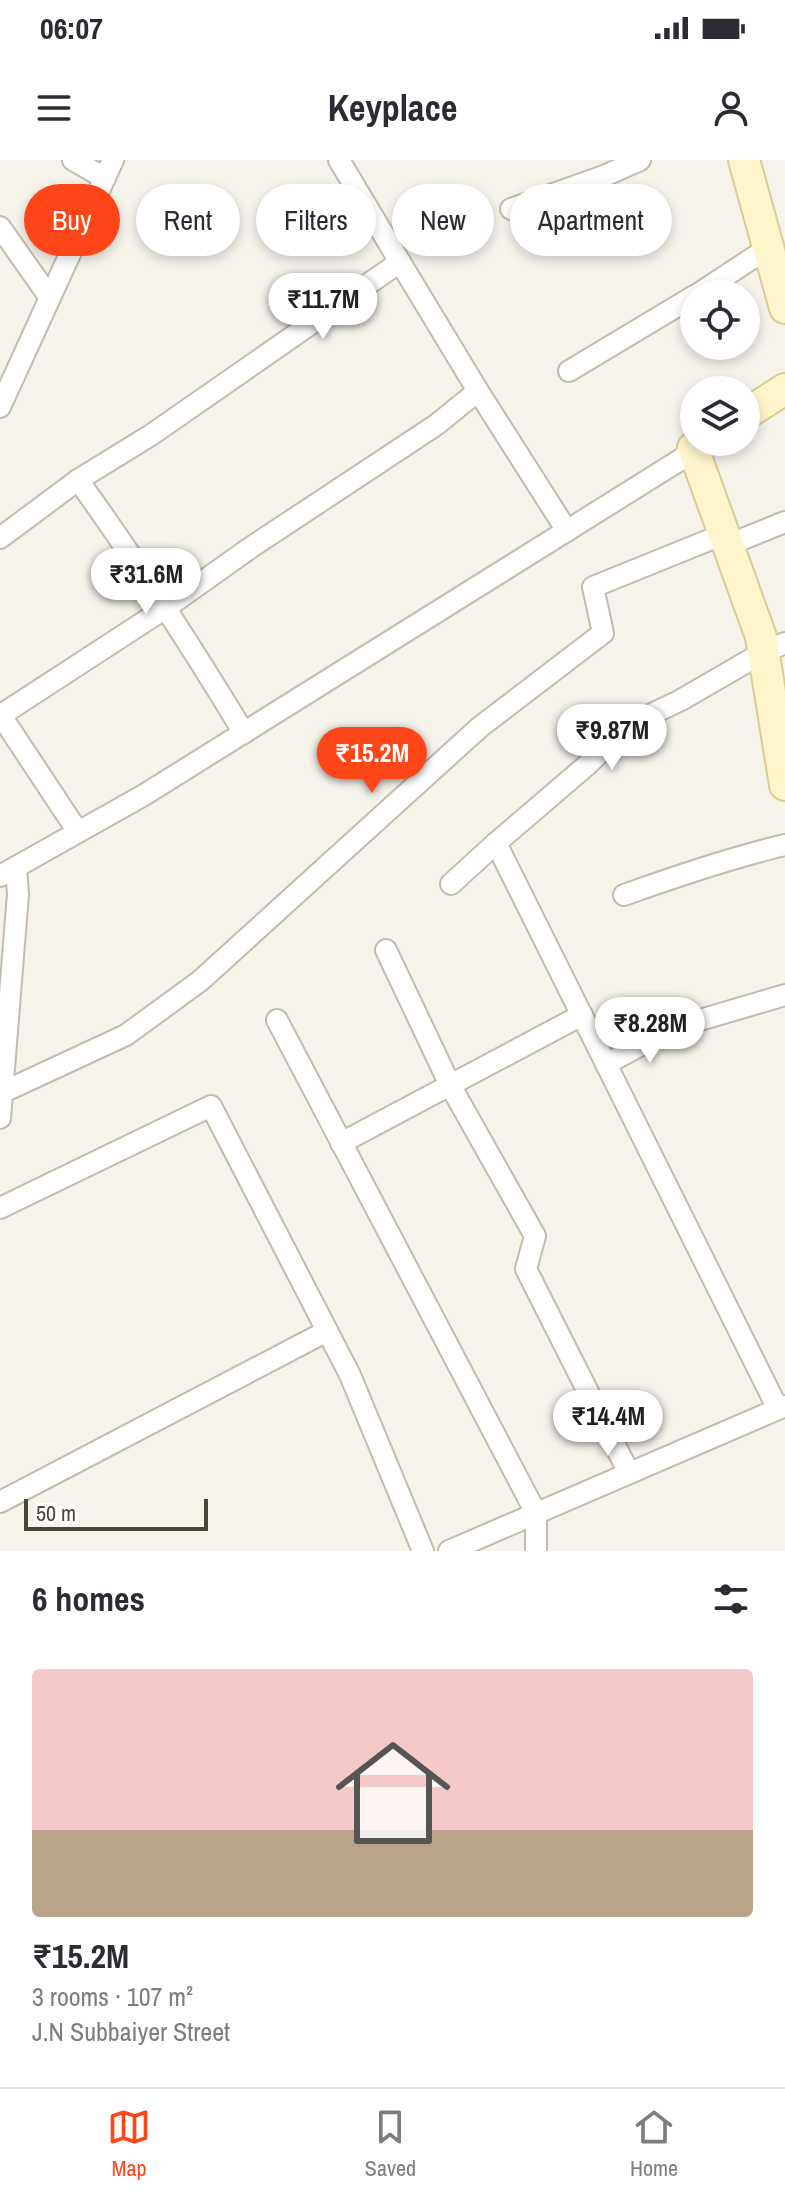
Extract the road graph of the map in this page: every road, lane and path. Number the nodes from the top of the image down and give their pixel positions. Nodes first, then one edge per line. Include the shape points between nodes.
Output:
1 (73, 160) edge
2 (339, 160) edge
3 (640, 160) edge
4 (744, 160) edge
5 (109, 169) edge
6 (581, 184) edge
7 (4, 240) edge
8 (768, 248) junction
9 (400, 262) junction
10 (719, 280) edge
11 (50, 298) junction
12 (680, 305) edge
13 (785, 308) edge
14 (569, 371) dead end
15 (785, 389) edge
16 (478, 391) junction
17 (760, 405) edge
18 (0, 407) edge
19 (685, 456) edge
20 (701, 456) edge
21 (78, 480) junction
22 (785, 522) edge
23 (567, 531) junction
24 (0, 538) edge
25 (726, 539) junction
26 (167, 607) junction
27 (774, 648) edge
28 (0, 714) edge
29 (244, 733) junction
30 (785, 785) edge
31 (78, 832) junction
32 (496, 843) junction
33 (785, 845) edge
34 (8, 871) edge
35 (451, 884) dead end
36 (624, 895) dead end
37 (386, 950) dead end
38 (785, 995) edge
39 (582, 1015) junction
40 (277, 1020) dead end
41 (606, 1064) junction
42 (450, 1085) junction
43 (1, 1093) edge
44 (0, 1118) edge
45 (341, 1143) junction
46 (0, 1208) edge
47 (327, 1331) junction
48 (782, 1407) edge
49 (629, 1473) junction
50 (0, 1502) edge
51 (536, 1513) junction
52 (423, 1551) edge
53 (449, 1551) edge
54 (536, 1551) edge

1 - 5 street
2 - 9 street
3 - 6 street
4 - 8 main road
5 - 11 street
7 - 11 street
8 - 10 street
8 - 13 main road
9 - 16 street
9 - 21 street
11 - 18 street
12 - 14 street
15 - 17 main road
16 - 23 street
16 - 26 street
19 - 23 street
20 - 25 main road
21 - 24 street
21 - 26 street
22 - 25 street
23 - 29 street
25 - 27 main road via 761,637
25 - 43 street via 593,587 603,633 480,727 200,981 126,1035
26 - 28 street
26 - 29 street
27 - 30 main road
27 - 32 street via 629,725
28 - 31 street
29 - 31 street
31 - 34 street
32 - 35 street
32 - 39 street
33 - 36 street
34 - 43 street via 18,894
37 - 42 street
38 - 41 street via 673,1028
39 - 41 street
39 - 42 street
40 - 45 street
41 - 48 street
42 - 45 street
42 - 49 street via 535,1236 526,1269
43 - 44 street
45 - 51 street
46 - 47 street via 211,1106
47 - 50 street
47 - 52 street
48 - 49 street
49 - 51 street
51 - 53 street
51 - 54 street

